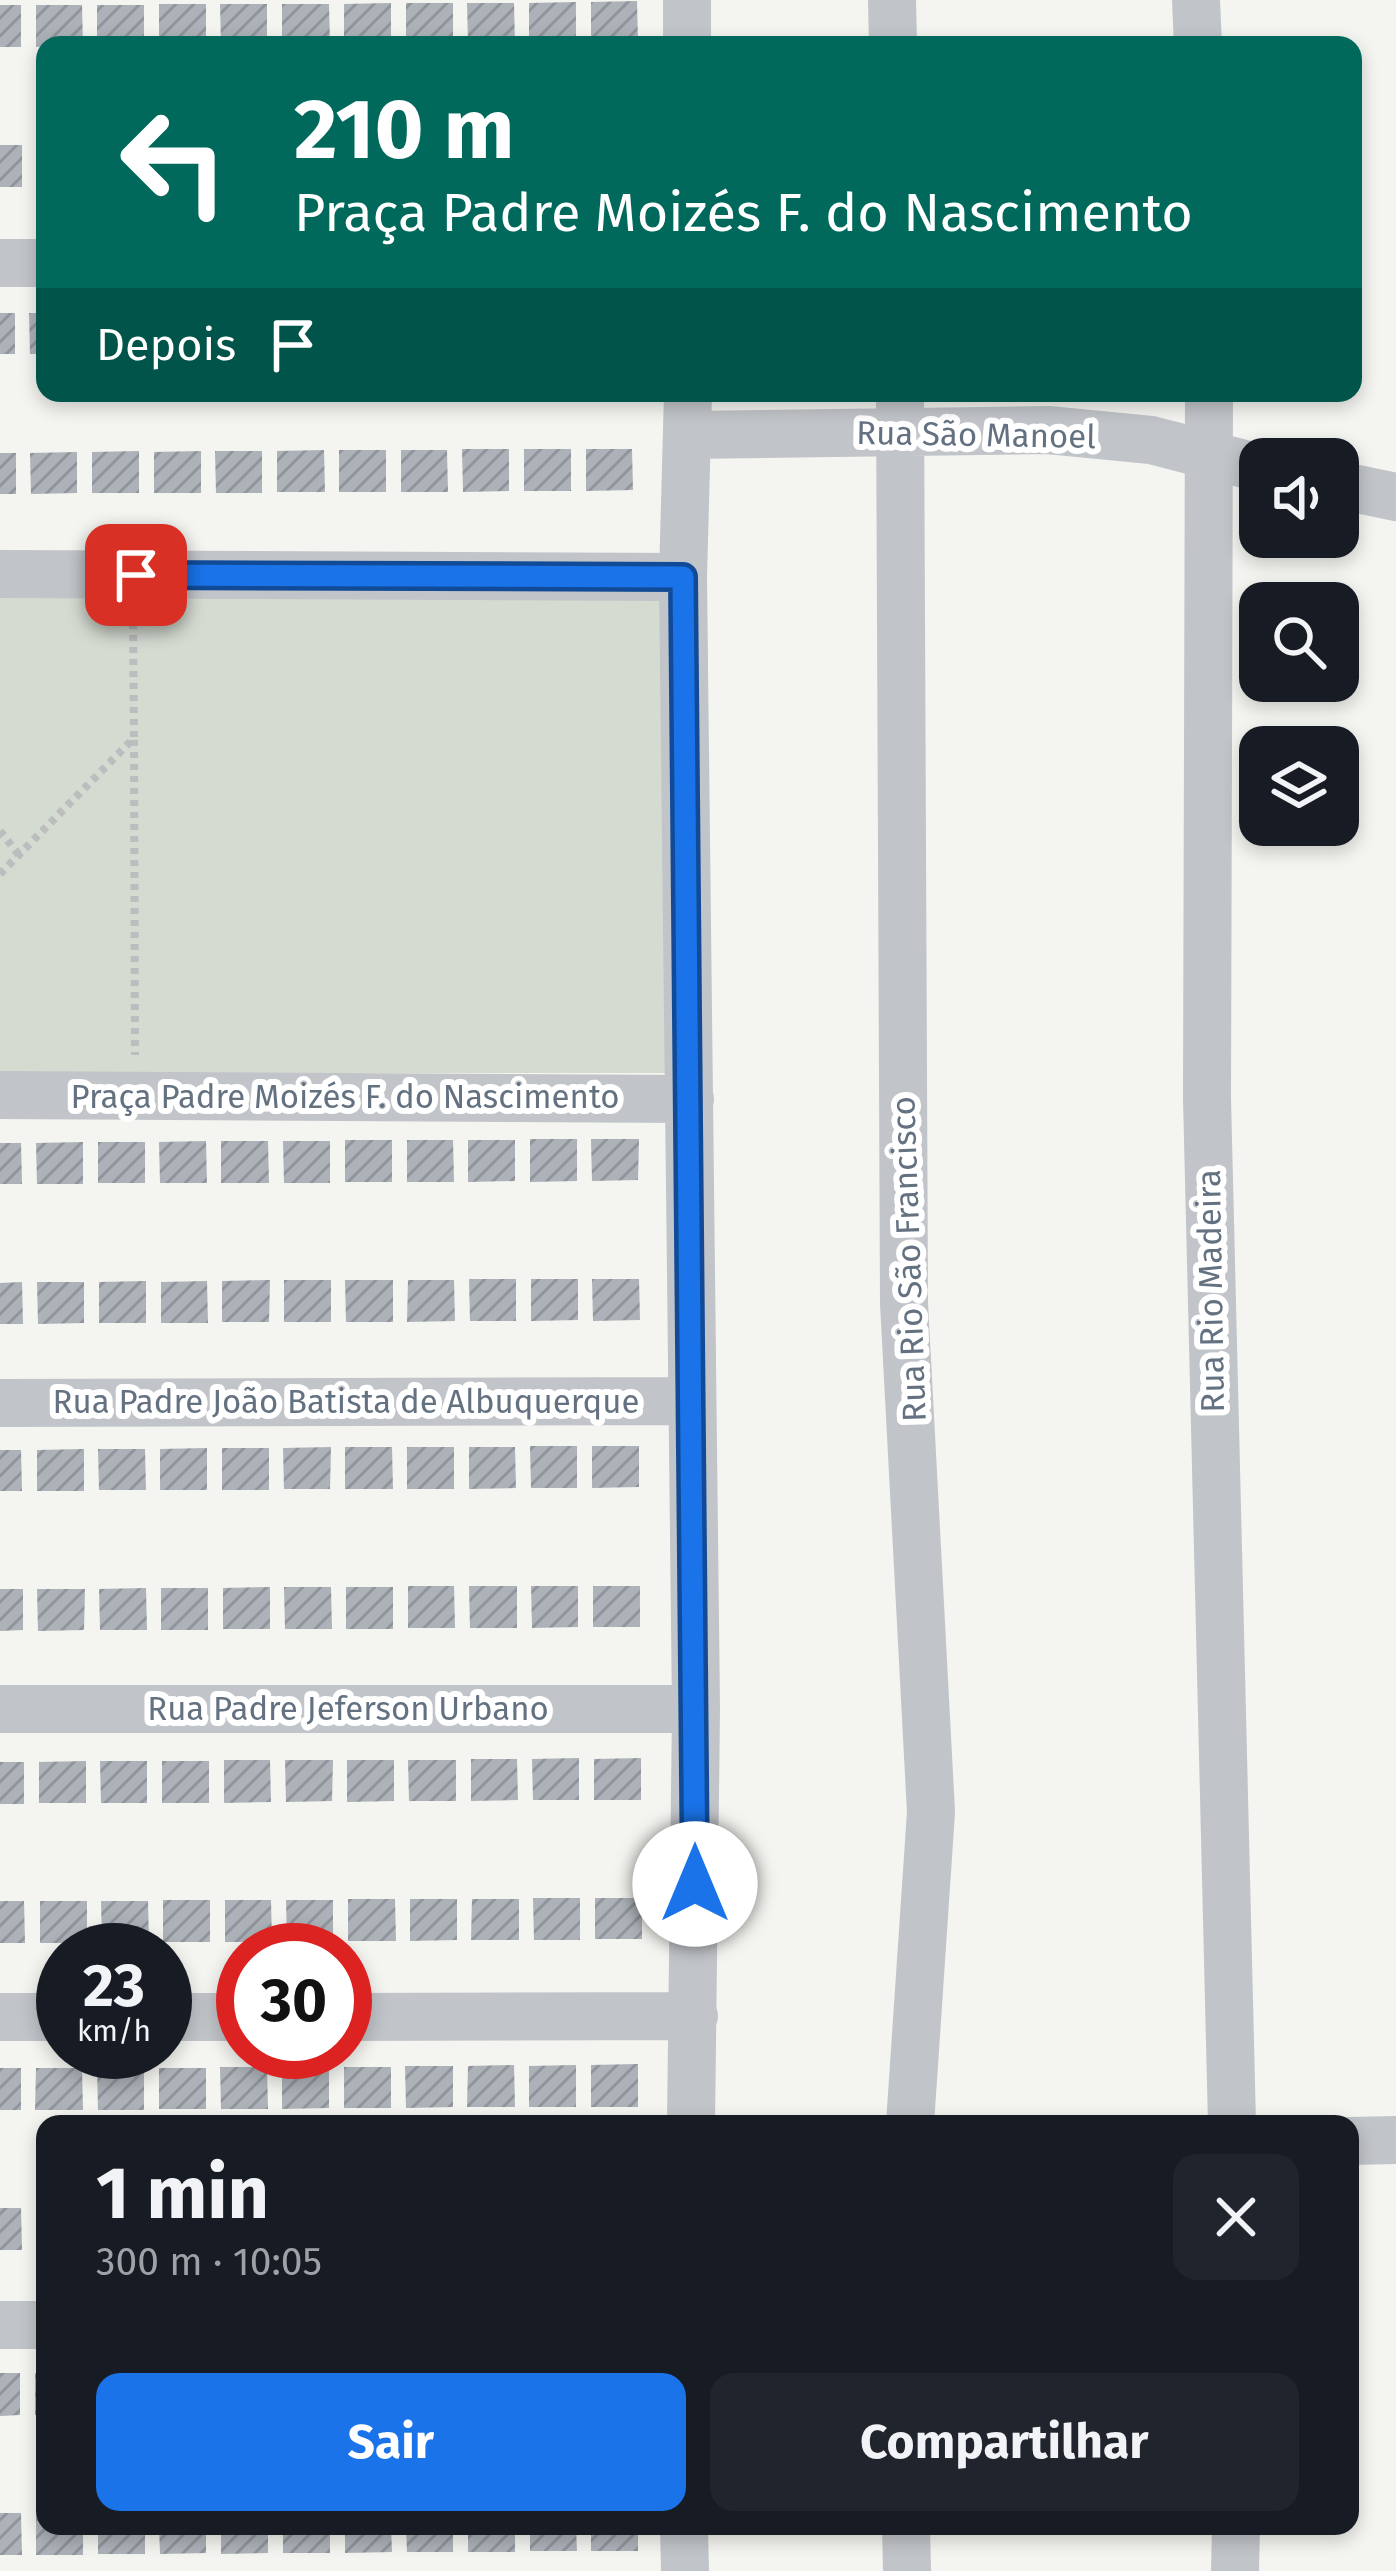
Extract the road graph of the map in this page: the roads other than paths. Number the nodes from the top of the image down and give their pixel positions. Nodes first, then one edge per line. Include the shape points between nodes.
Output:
1 (687, 0) edge
2 (892, 0) edge
3 (1196, 0) edge
4 (687, 36) edge
5 (893, 36) edge
6 (1198, 36) edge
7 (0, 263) edge
8 (36, 263) edge
9 (1209, 402) edge
10 (900, 412) edge
11 (688, 414) edge
12 (1211, 457) junction
13 (1239, 463) edge
14 (1359, 489) edge
15 (1396, 497) edge
16 (0, 574) edge
17 (683, 577) junction
18 (0, 1095) edge
19 (690, 1099) junction
20 (692, 1401) junction
21 (0, 1403) edge
22 (0, 1709) edge
23 (696, 1709) junction
24 (694, 2016) junction
25 (0, 2017) edge
26 (36, 2017) edge
27 (372, 2017) edge
28 (691, 2115) edge
29 (911, 2115) edge
30 (1232, 2115) edge
31 (1396, 2140) edge
32 (1359, 2141) edge
33 (0, 2325) edge
34 (36, 2325) edge
35 (684, 2535) edge
36 (906, 2535) edge
37 (1236, 2535) edge
38 (685, 2571) edge
39 (907, 2571) edge
40 (1235, 2571) edge

1 - 4 street
2 - 5 street
3 - 6 street
7 - 8 street
9 - 12 street, Rua Rio Madeira
10 - 11 street, Rua São Manoel
10 - 12 street, Rua São Manoel via 1151,440
10 - 29 street, Rua Rio São Francisco via 904,1304 931,1812
11 - 17 street
12 - 13 street, Rua São Manoel
12 - 30 street, Rua Rio Madeira via 1207,1098
14 - 15 street
16 - 17 street
17 - 19 street
18 - 19 street, Praça Padre Moizés F. do Nascimento
19 - 20 street
20 - 21 street, Rua Padre João Batista de Albuquerque
20 - 23 street
22 - 23 street, Rua Padre Jeferson Urbano
23 - 24 street
24 - 27 street
24 - 28 street
25 - 26 street
31 - 32 street
33 - 34 street
35 - 38 street
36 - 39 street
37 - 40 street

